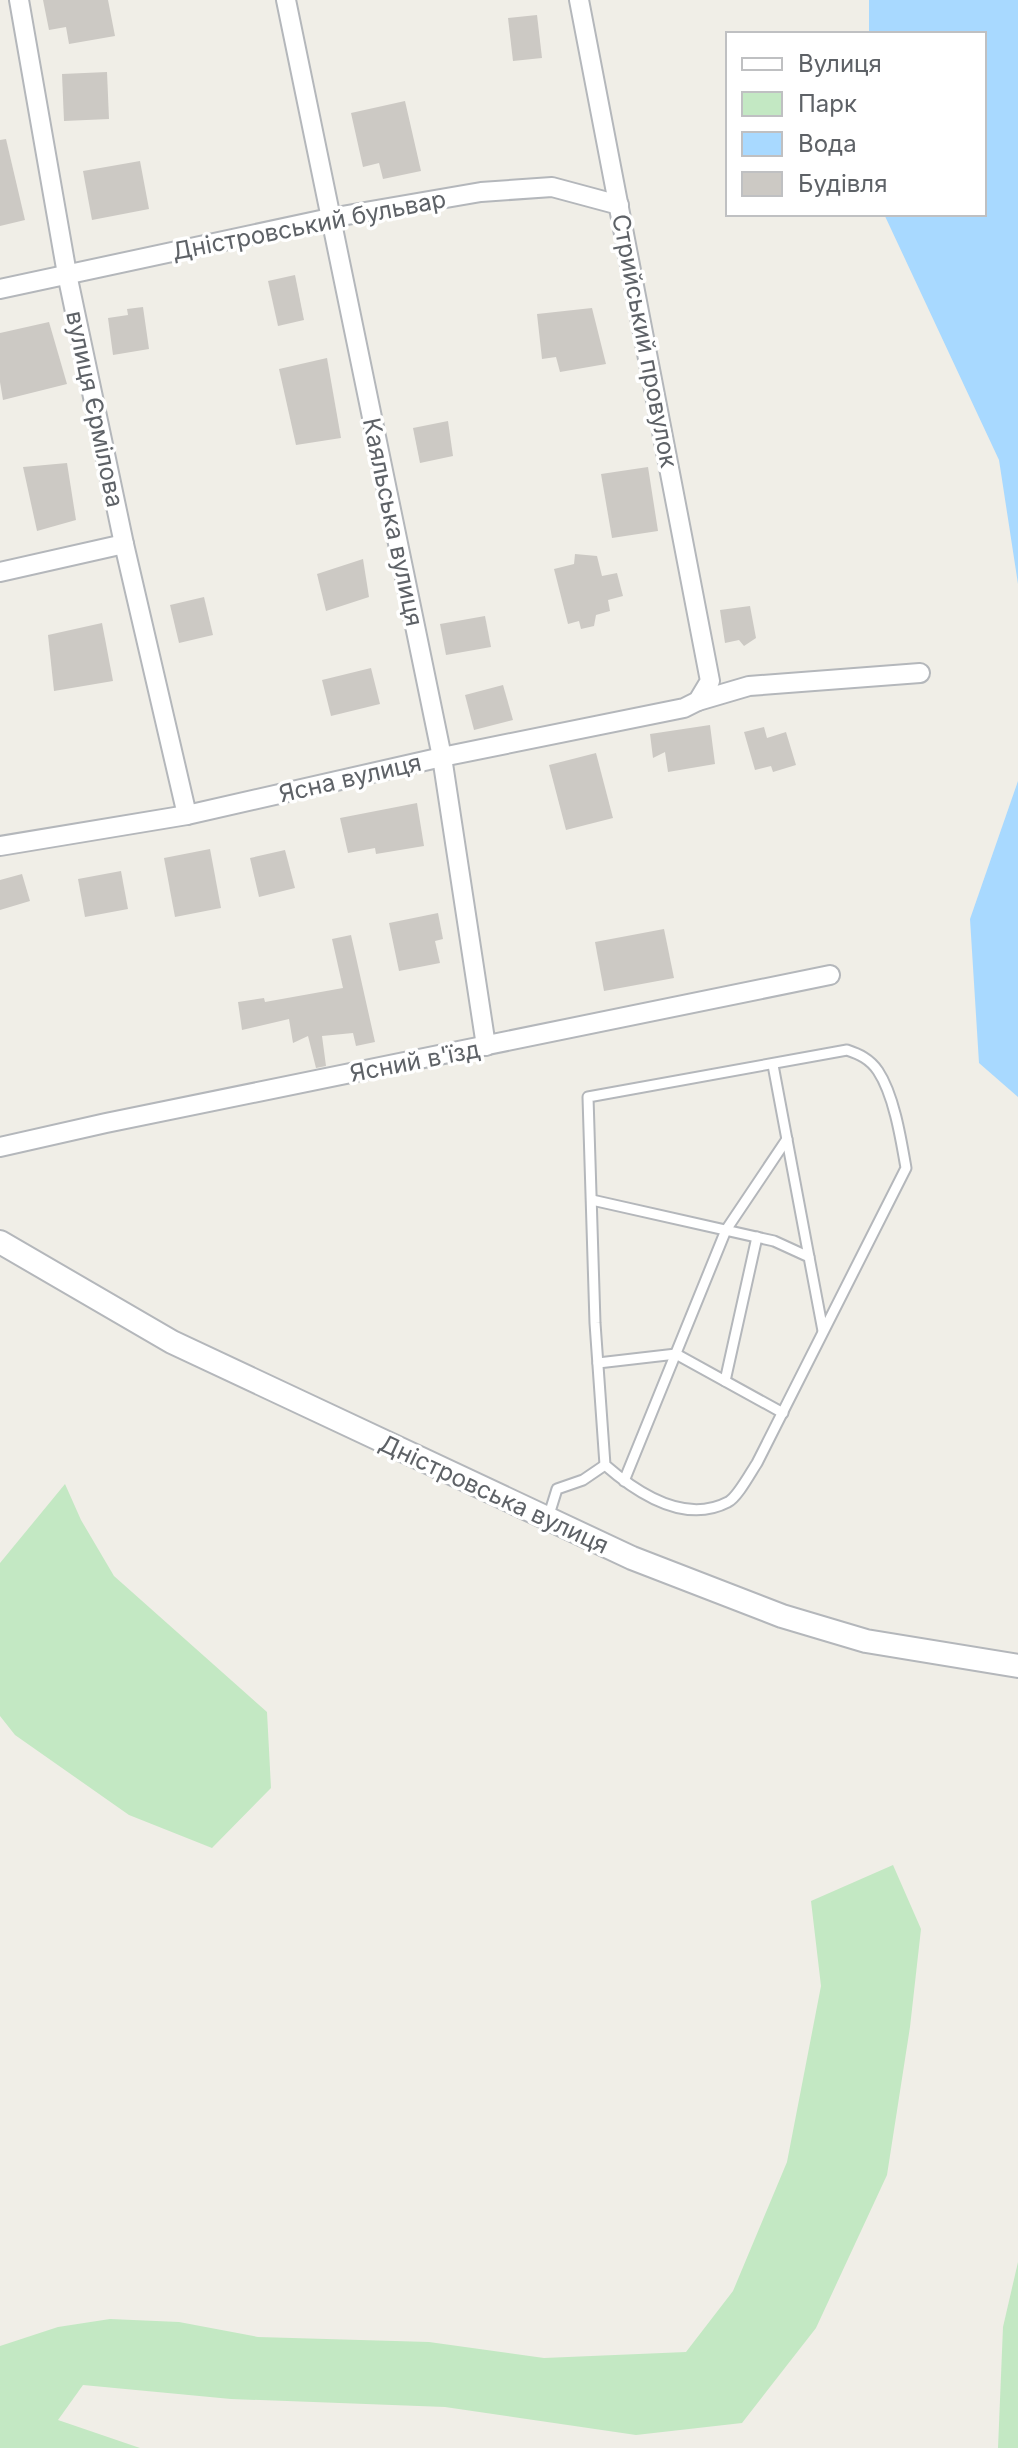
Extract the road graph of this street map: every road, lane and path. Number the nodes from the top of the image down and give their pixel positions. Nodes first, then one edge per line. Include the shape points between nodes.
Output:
1 (19, 0) edge
2 (286, 0) edge
3 (579, 0) edge
4 (619, 205) junction
5 (330, 218) junction
6 (67, 274) junction
7 (0, 289) edge
8 (124, 544) junction
9 (0, 572) edge
10 (920, 673) dead end
11 (698, 701) junction
12 (442, 757) junction
13 (187, 815) junction
14 (0, 846) edge
15 (830, 975) dead end
16 (486, 1046) junction
17 (773, 1065) junction
18 (787, 1139) junction
19 (0, 1147) edge
20 (592, 1200) junction
21 (726, 1230) junction
22 (757, 1237) junction
23 (0, 1242) edge
24 (809, 1257) junction
25 (823, 1332) junction
26 (676, 1354) junction
27 (598, 1363) junction
28 (725, 1381) junction
29 (783, 1413) junction
30 (605, 1465) junction
31 (624, 1481) junction
32 (547, 1519) junction
33 (1018, 1666) edge

1 - 6 street, вулиця Єрмілова
2 - 5 street, Каяльська вулиця
3 - 4 street, Стрийський провулок
4 - 5 street, Дністровський бульвар via 552,187 481,192
4 - 11 street, Стрийський провулок via 710,681
5 - 6 street, Дністровський бульвар
5 - 12 street, Каяльська вулиця
6 - 7 street, Дністровський бульвар
6 - 8 street, вулиця Єрмілова
8 - 9 street
8 - 13 street, вулиця Єрмілова
10 - 11 street, Ясна вулиця via 749,686
11 - 12 street, Ясна вулиця
12 - 13 street, Ясна вулиця
12 - 16 street, Каяльська вулиця
13 - 14 street, Ясна вулиця
15 - 16 street, Ясний в'їзд
16 - 19 street, Ясний в'їзд
17 - 18 lane
17 - 20 lane via 588,1097
17 - 25 lane via 847,1050 861,1055 877,1070 896,1116 906,1168
18 - 21 lane
18 - 24 lane
20 - 21 lane
20 - 27 lane
21 - 22 lane
21 - 26 lane
22 - 24 lane
22 - 28 lane
23 - 32 street, Дністровська вулиця via 172,1342
24 - 25 lane
25 - 29 lane
26 - 27 lane
26 - 28 lane
26 - 31 lane
27 - 30 lane
28 - 29 lane
29 - 31 lane via 730,1502 698,1510 660,1504
30 - 31 lane
30 - 32 lane via 557,1489
32 - 33 street, Дністровська вулиця via 782,1616 866,1641

